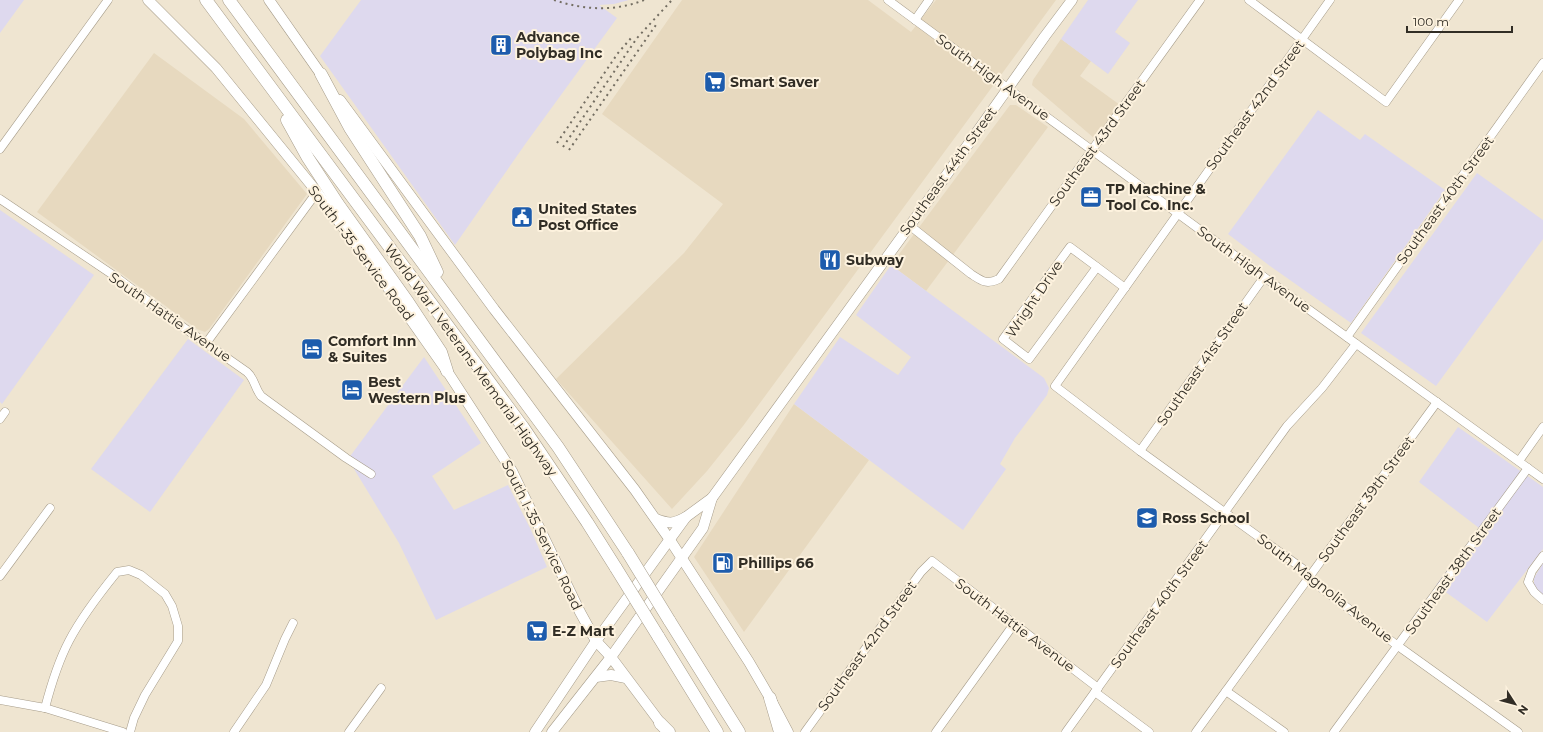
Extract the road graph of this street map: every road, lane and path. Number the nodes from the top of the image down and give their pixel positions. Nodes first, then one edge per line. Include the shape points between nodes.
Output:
1 (108, 0) edge
2 (148, 0) edge
3 (206, 0) edge
4 (229, 0) edge
5 (269, 0) edge
6 (888, 0) edge
7 (929, 0) edge
8 (1072, 0) edge
9 (1200, 0) edge
10 (1249, 0) edge
11 (1330, 0) edge
12 (1459, 0) edge
13 (915, 20) junction
14 (1302, 40) junction
15 (1543, 63) edge
16 (321, 74) junction
17 (263, 77) junction
18 (1008, 88) junction
19 (0, 149) edge
20 (1093, 150) junction
21 (317, 192) junction
22 (0, 199) edge
23 (1178, 214) junction
24 (909, 225) junction
25 (1097, 267) junction
26 (1264, 277) junction
27 (1125, 288) junction
28 (449, 297) junction
29 (1347, 338) junction
30 (207, 342) junction
31 (1356, 344) junction
32 (447, 371) junction
33 (1055, 386) joint
34 (1437, 402) junction
35 (5, 412) dead end
36 (0, 419) edge
37 (1543, 427) edge
38 (1140, 450) junction
39 (1519, 461) junction
40 (1528, 468) junction
41 (371, 474) dead end
42 (1543, 479) edge
43 (712, 498) junction
44 (50, 508) dead end
45 (1226, 512) junction
46 (686, 517) junction
47 (656, 519) junction
48 (670, 540) junction
49 (1543, 556) edge
50 (682, 558) junction
51 (932, 561) joint
52 (0, 576) edge
53 (1310, 577) junction
54 (1543, 600) edge
55 (293, 623) dead end
56 (1014, 624) junction
57 (596, 641) junction
58 (1398, 646) junction
59 (611, 657) junction
60 (596, 677) junction
61 (626, 678) junction
62 (381, 688) dead end
63 (1097, 690) junction
64 (1226, 691) junction
65 (770, 698) junction
66 (0, 700) edge
67 (45, 708) junction
68 (660, 722) joint
69 (123, 732) edge
70 (130, 732) edge
71 (234, 732) edge
72 (349, 732) edge
73 (535, 732) edge
74 (552, 732) edge
75 (669, 732) edge
76 (717, 732) edge
77 (739, 732) edge
78 (780, 732) edge
79 (788, 732) edge
80 (804, 732) edge
81 (936, 732) edge
82 (1066, 732) edge
83 (1149, 732) edge
84 (1196, 732) edge
85 (1284, 732) edge
86 (1334, 732) edge
87 (1518, 732) edge

1 - 19 street
2 - 21 main road, South I-35 Service Road via 216,68
3 - 17 highway, World War I Veterans Memorial Highway
4 - 28 highway, World War I Veterans Memorial Highway
5 - 16 main road
6 - 13 street, South High Avenue
7 - 13 street
8 - 18 main road, Southeast 44th Street
9 - 20 street, Southeast 43rd Street
10 - 14 street
11 - 14 street, Southeast 42nd Street
12 - 14 street via 1386,102
13 - 18 street, South High Avenue
14 - 23 street, Southeast 42nd Street
15 - 29 street, Southeast 40th Street
16 - 28 highway via 350,128 420,236
16 - 47 main road via 494,308
17 - 32 highway via 308,158 441,352
17 - 76 highway, World War I Veterans Memorial Highway, bridge via 522,427 587,522
18 - 20 street, South High Avenue
18 - 24 main road, Southeast 44th Street
20 - 23 street, South High Avenue
20 - 24 street, Southeast 43rd Street via 999,279 990,283 970,274
21 - 30 street
21 - 32 main road, South I-35 Service Road
22 - 30 street, South Hattie Avenue
23 - 26 street, South High Avenue
23 - 27 street, Southeast 42nd Street
24 - 43 main road, Southeast 44th Street
25 - 25 street, Wright Drive via 1070,247 1003,339 1029,358
25 - 27 street, Wright Drive
26 - 29 street, South High Avenue
26 - 38 street, Southeast 41st Street
27 - 33 street, Southeast 42nd Street
28 - 77 highway, World War I Veterans Memorial Highway, bridge via 558,447 628,553
29 - 31 street, South High Avenue
30 - 41 street, South Hattie Avenue via 253,377 261,396
31 - 34 street, South High Avenue
31 - 45 street, Southeast 40th Street via 1322,388 1287,426
32 - 57 main road, South I-35 Service Road via 512,471
33 - 38 street, South Magnolia Avenue
34 - 39 street, South High Avenue
34 - 53 street, Southeast 39th Street
35 - 36 street
37 - 39 street
38 - 45 street, South Magnolia Avenue
39 - 40 street, South High Avenue
40 - 42 street, South High Avenue
40 - 58 street, Southeast 38th Street
43 - 46 main road, Southeast 44th Street
43 - 50 main road, Southeast 44th Street via 703,528
44 - 52 street
45 - 53 street, South Magnolia Avenue via 1304,569
45 - 63 street, Southeast 40th Street
46 - 47 main road via 676,523
46 - 48 main road, Southeast 44th Street
47 - 48 main road
48 - 50 main road
48 - 57 main road, Southeast 44th Street
49 - 54 street via 1532,571 1528,582
50 - 59 main road, Southeast 44th Street
50 - 65 main road
51 - 56 street, South Hattie Avenue
51 - 80 street, Southeast 42nd Street via 921,572
53 - 58 street, South Magnolia Avenue
53 - 64 street, Southeast 39th Street
55 - 71 street via 266,685
56 - 63 street, South Hattie Avenue
56 - 81 street
57 - 59 main road, South I-35 Service Road
57 - 73 main road, Southeast 44th Street
58 - 86 street, Southeast 38th Street
58 - 87 street, South Magnolia Avenue
59 - 60 main road, Southeast 44th Street
59 - 61 main road, South I-35 Service Road
60 - 61 main road via 611,675
60 - 74 main road, Southeast 44th Street
61 - 68 main road, South I-35 Service Road
62 - 72 street
63 - 82 street, Southeast 40th Street
63 - 83 street, South Hattie Avenue
64 - 84 street, Southeast 39th Street
64 - 85 street
65 - 78 highway
65 - 79 main road
66 - 67 street
67 - 69 street
67 - 70 street via 60,659 69,640 118,572 129,570 141,575 165,594 176,615 178,626 178,641 145,695
68 - 75 highway

